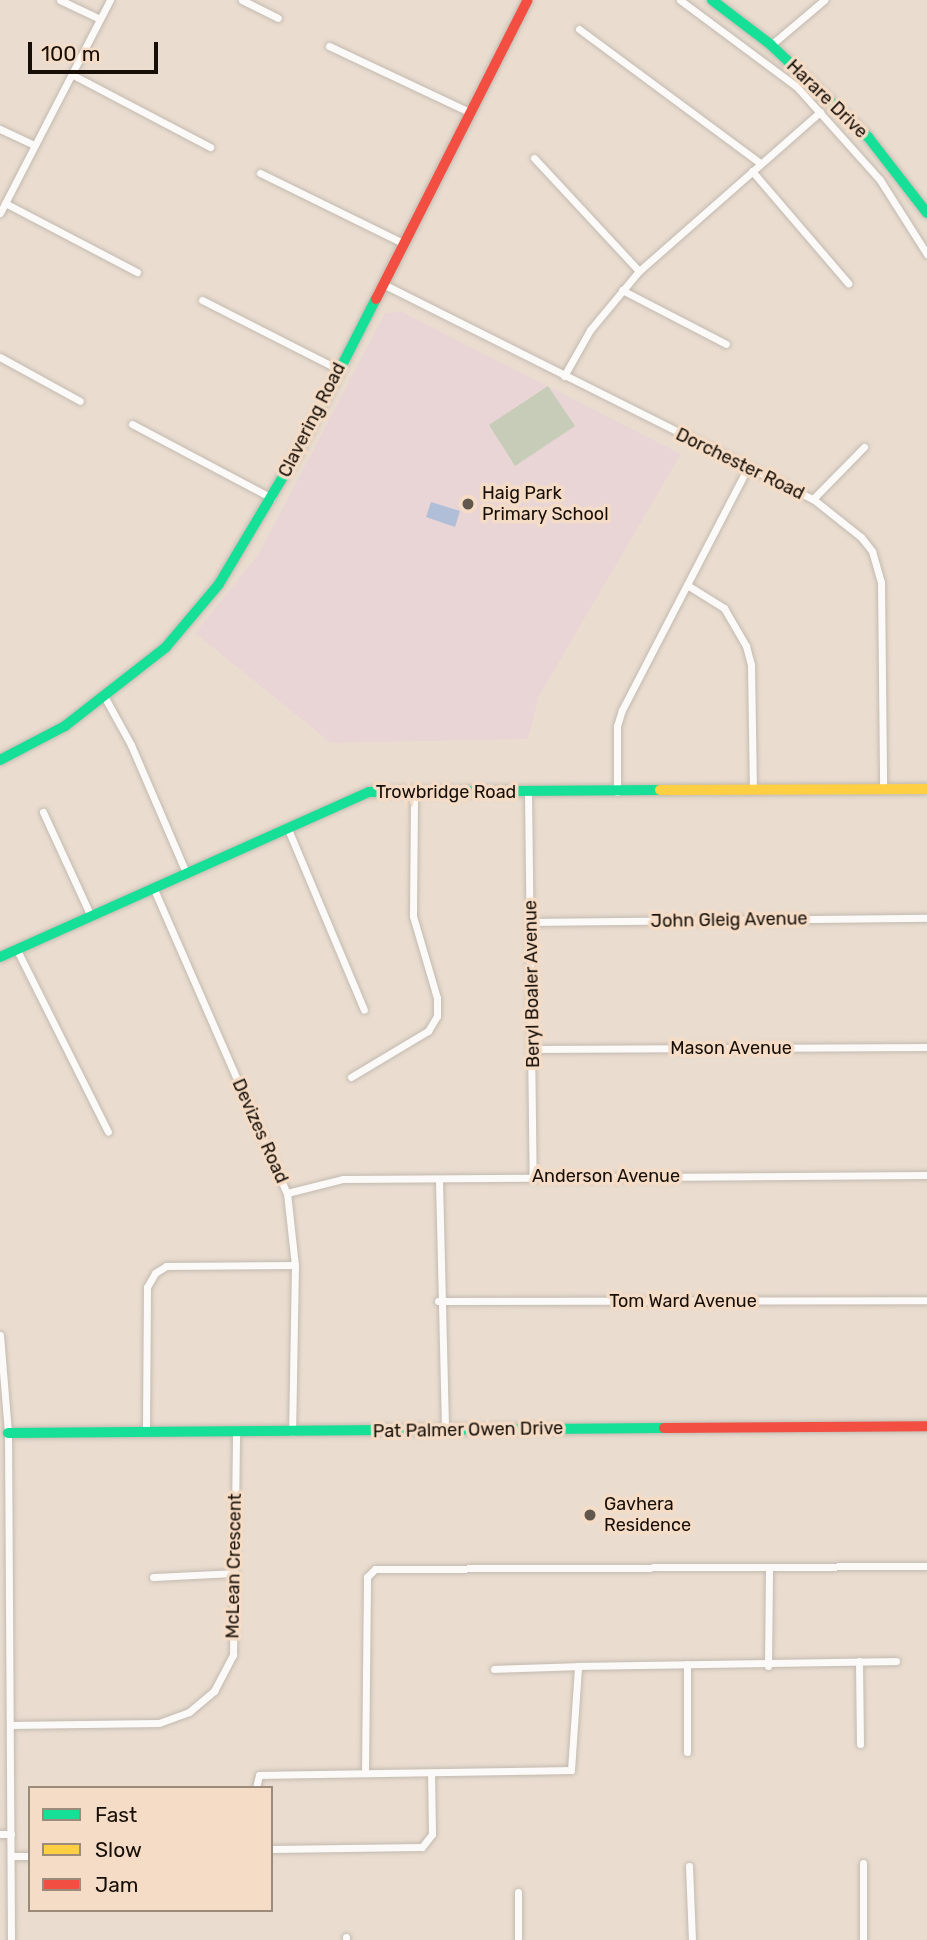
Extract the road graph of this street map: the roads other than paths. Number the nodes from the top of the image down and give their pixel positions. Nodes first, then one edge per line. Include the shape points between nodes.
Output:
1 (60, 0) edge
2 (110, 0) edge
3 (242, 0) edge
4 (528, 0) edge
5 (680, 0) edge
6 (712, 0) edge
7 (824, 0) edge
8 (278, 18) dead end
9 (100, 19) junction
10 (579, 29) dead end
11 (771, 45) junction
12 (329, 46) dead end
13 (73, 75) junction
14 (469, 112) junction
15 (820, 112) junction
16 (0, 128) edge
17 (35, 145) junction
18 (209, 147) dead end
19 (534, 158) dead end
20 (760, 163) junction
21 (752, 171) junction
22 (260, 173) dead end
23 (5, 203) junction
24 (927, 213) edge
25 (0, 214) edge
26 (403, 243) junction
27 (927, 254) edge
28 (639, 271) junction
29 (137, 272) dead end
30 (848, 283) dead end
31 (383, 284) junction
32 (622, 290) junction
33 (202, 300) dead end
34 (726, 344) dead end
35 (0, 357) edge
36 (338, 369) junction
37 (564, 376) junction
38 (80, 401) dead end
39 (132, 424) dead end
40 (864, 447) dead end
41 (747, 469) junction
42 (272, 498) junction
43 (813, 499) junction
44 (687, 585) junction
45 (104, 696) junction
46 (0, 761) edge
47 (753, 788) junction
48 (883, 789) junction
49 (927, 789) edge
50 (414, 792) junction
51 (528, 792) junction
52 (617, 792) junction
53 (43, 812) dead end
54 (288, 829) junction
55 (186, 873) junction
56 (153, 887) junction
57 (90, 914) junction
58 (927, 918) edge
59 (530, 922) junction
60 (17, 950) junction
61 (0, 957) edge
62 (364, 1010) dead end
63 (927, 1047) edge
64 (534, 1049) junction
65 (351, 1077) dead end
66 (107, 1132) dead end
67 (927, 1175) edge
68 (533, 1177) junction
69 (439, 1181) junction
70 (287, 1192) junction
71 (295, 1265) junction
72 (927, 1300) edge
73 (438, 1301) junction
74 (0, 1335) edge
75 (927, 1426) edge
76 (146, 1429) junction
77 (445, 1429) junction
78 (236, 1431) junction
79 (292, 1432) junction
80 (8, 1433) junction
81 (927, 1566) edge
82 (769, 1568) junction
83 (234, 1573) junction
84 (153, 1577) dead end
85 (859, 1661) junction
86 (895, 1661) dead end
87 (687, 1664) junction
88 (578, 1666) junction
89 (768, 1666) junction
90 (494, 1670) dead end
91 (10, 1725) junction
92 (860, 1744) dead end
93 (687, 1752) dead end
94 (365, 1773) junction
95 (431, 1773) junction
96 (256, 1786) edge
97 (0, 1834) edge
98 (11, 1834) junction
99 (273, 1849) edge
100 (11, 1856) junction
101 (28, 1856) edge
102 (863, 1863) dead end
103 (690, 1866) dead end
104 (518, 1892) dead end
105 (11, 1940) edge
106 (518, 1940) edge
107 (692, 1940) edge
108 (863, 1940) edge

1 - 9 street
2 - 9 street
3 - 8 street
4 - 14 street, Clavering Road
5 - 15 street via 785,76
6 - 11 street, Harare Drive
7 - 11 street
9 - 13 street
10 - 20 street
11 - 24 street, Harare Drive via 868,137
12 - 14 street
13 - 17 street
13 - 18 street
14 - 26 street, Clavering Road
15 - 20 street
15 - 27 street via 880,180
16 - 17 street
17 - 23 street
19 - 28 street
20 - 21 street
21 - 28 street
21 - 30 street
22 - 26 street
23 - 25 street
23 - 29 street
26 - 31 street, Clavering Road
28 - 32 street
31 - 36 street, Clavering Road
31 - 37 street, Dorchester Road
32 - 34 street
32 - 37 street via 590,330
33 - 36 street
35 - 38 street
36 - 42 street, Clavering Road
37 - 41 street, Dorchester Road
39 - 42 street
40 - 43 street
41 - 43 street, Dorchester Road
41 - 44 street
42 - 45 street, Clavering Road via 204,603 166,647
43 - 48 street, Dorchester Road via 861,537 878,565
44 - 47 street via 724,608 746,646 751,665
44 - 52 street via 622,710 617,726
45 - 46 street, Clavering Road via 65,726
45 - 55 street via 131,745
47 - 48 street, Trowbridge Road
47 - 52 street, Trowbridge Road
48 - 49 street, Trowbridge Road
50 - 51 street, Trowbridge Road
50 - 54 street, Trowbridge Road via 361,794
50 - 65 street via 413,916 438,998 437,1017 428,1031
51 - 52 street, Trowbridge Road
51 - 59 street, Beryl Boaler Avenue
53 - 57 street
54 - 55 street, Trowbridge Road
54 - 62 street
55 - 56 street, Trowbridge Road
56 - 57 street, Trowbridge Road
56 - 70 street, Devizes Road
57 - 60 street, Trowbridge Road
58 - 59 street, John Gleig Avenue
59 - 64 street, Beryl Boaler Avenue
60 - 61 street, Trowbridge Road
60 - 66 street
63 - 64 street, Mason Avenue
64 - 68 street, Beryl Boaler Avenue
67 - 68 street, Anderson Avenue
68 - 69 street, Anderson Avenue
69 - 70 street, Anderson Avenue via 343,1179
69 - 73 street
70 - 71 street, Devizes Road
71 - 76 street via 166,1266 155,1273 147,1287
71 - 79 street, Devizes Road
72 - 73 street, Tom Ward Avenue
73 - 77 street
74 - 80 street
75 - 77 street, Pat Palmer Owen Drive
76 - 78 street, Pat Palmer Owen Drive
76 - 80 street, Pat Palmer Owen Drive
77 - 79 street, Pat Palmer Owen Drive
78 - 79 street, Pat Palmer Owen Drive
78 - 83 street, McLean Crescent
80 - 91 street
81 - 82 street
82 - 89 street
82 - 94 street via 370,1572
83 - 84 street
83 - 91 street, McLean Crescent via 233,1655 215,1691 189,1712 159,1723
85 - 86 street
85 - 89 street
85 - 92 street
87 - 88 street
87 - 89 street
87 - 93 street
88 - 90 street
88 - 95 street via 571,1770
91 - 98 street
94 - 95 street
94 - 96 street via 259,1774
95 - 99 street via 432,1834 422,1847
97 - 98 street
98 - 100 street
100 - 101 street
100 - 105 street
102 - 108 street
103 - 107 street
104 - 106 street

